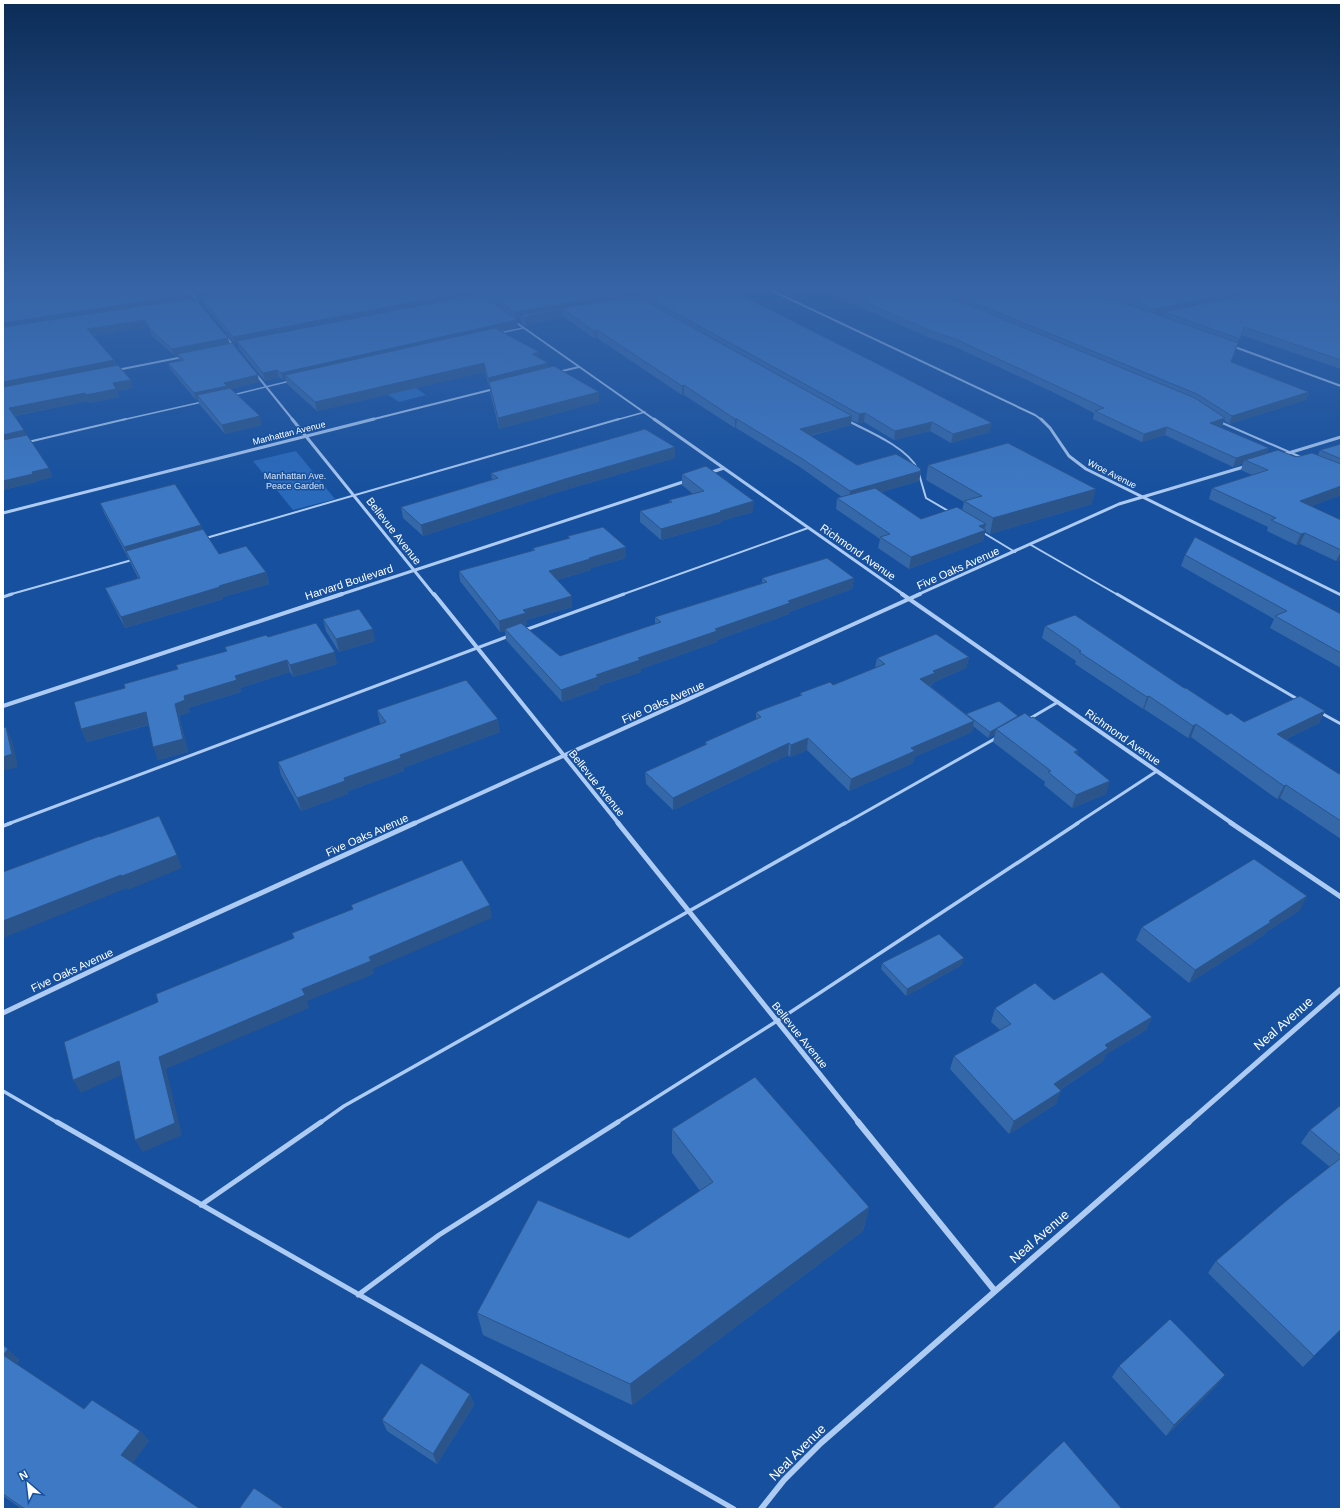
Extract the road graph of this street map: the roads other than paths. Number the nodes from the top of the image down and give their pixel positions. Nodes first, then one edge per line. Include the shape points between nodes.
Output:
1 (185, 357) edge
2 (564, 357) edge
3 (911, 357) edge
4 (1259, 357) edge
5 (579, 367) junction
6 (252, 370) edge
7 (111, 372) edge
8 (556, 373) edge
9 (298, 380) edge
10 (1341, 386) edge
11 (266, 387) junction
12 (496, 388) edge
13 (228, 396) edge
14 (204, 401) edge
15 (645, 412) junction
16 (844, 418) edge
17 (1217, 420) edge
18 (306, 436) junction
19 (1341, 438) edge
20 (26, 442) edge
21 (1291, 453) junction
22 (1276, 457) edge
23 (1305, 459) edge
24 (1254, 464) edge
25 (724, 468) junction
26 (701, 476) edge
27 (694, 478) edge
28 (355, 495) junction
29 (1143, 497) junction
30 (3, 513) edge
31 (954, 515) edge
32 (808, 528) junction
33 (981, 531) edge
34 (202, 539) edge
35 (1030, 545) junction
36 (1015, 552) junction
37 (133, 559) edge
38 (414, 571) junction
39 (1341, 595) edge
40 (3, 597) edge
41 (910, 600) junction
42 (521, 632) edge
43 (513, 634) edge
44 (477, 648) junction
45 (1300, 700) edge
46 (1058, 702) junction
47 (3, 706) edge
48 (1320, 712) edge
49 (1024, 722) edge
50 (1341, 724) edge
51 (1004, 733) edge
52 (564, 756) junction
53 (1157, 771) junction
54 (3, 826) edge
55 (1341, 898) edge
56 (689, 912) junction
57 (1341, 989) edge
58 (3, 1012) edge
59 (777, 1021) junction
60 (3, 1091) edge
61 (201, 1205) junction
62 (995, 1291) junction
63 (358, 1295) junction
64 (734, 1509) edge
65 (761, 1509) edge

1 - 7 street
2 - 5 street, Richmond Avenue
3 - 29 street, Wroe Avenue via 1035,415 1052,428 1073,460
4 - 10 street
5 - 8 street
5 - 15 street, Richmond Avenue
6 - 11 street, Bellevue Avenue
9 - 11 lane
11 - 13 lane
11 - 18 street, Bellevue Avenue
12 - 18 street, Manhattan Avenue
14 - 20 lane
15 - 25 street, Richmond Avenue
15 - 28 lane
16 - 31 lane via 899,450 917,464 926,498
17 - 21 lane
18 - 28 street, Bellevue Avenue
18 - 30 street, Manhattan Avenue
19 - 21 street
21 - 22 street
21 - 23 lane
24 - 29 street, Five Oaks Avenue
25 - 26 street
25 - 32 street, Richmond Avenue
27 - 38 street, Harvard Boulevard
28 - 34 lane
28 - 38 street, Bellevue Avenue
29 - 35 street, Five Oaks Avenue via 1119,504
29 - 39 street, Wroe Avenue
32 - 41 street, Richmond Avenue
32 - 42 lane
33 - 36 lane
35 - 36 street, Five Oaks Avenue
35 - 45 lane
36 - 41 street, Five Oaks Avenue
37 - 40 lane
38 - 44 street, Bellevue Avenue
38 - 47 street, Harvard Boulevard
41 - 46 street, Richmond Avenue
41 - 52 street, Five Oaks Avenue
43 - 44 lane
44 - 52 street, Bellevue Avenue
44 - 54 lane
46 - 49 lane
46 - 53 street, Richmond Avenue
48 - 50 lane
51 - 56 lane
52 - 56 street, Bellevue Avenue
52 - 58 street, Five Oaks Avenue
53 - 55 street, Richmond Avenue
53 - 59 lane
56 - 59 street, Bellevue Avenue
56 - 61 lane via 344,1106
57 - 62 street, Neal Avenue
59 - 62 street, Bellevue Avenue
59 - 63 lane via 439,1234
60 - 61 lane
61 - 63 lane
62 - 65 street, Neal Avenue via 822,1443 784,1480
63 - 64 lane

